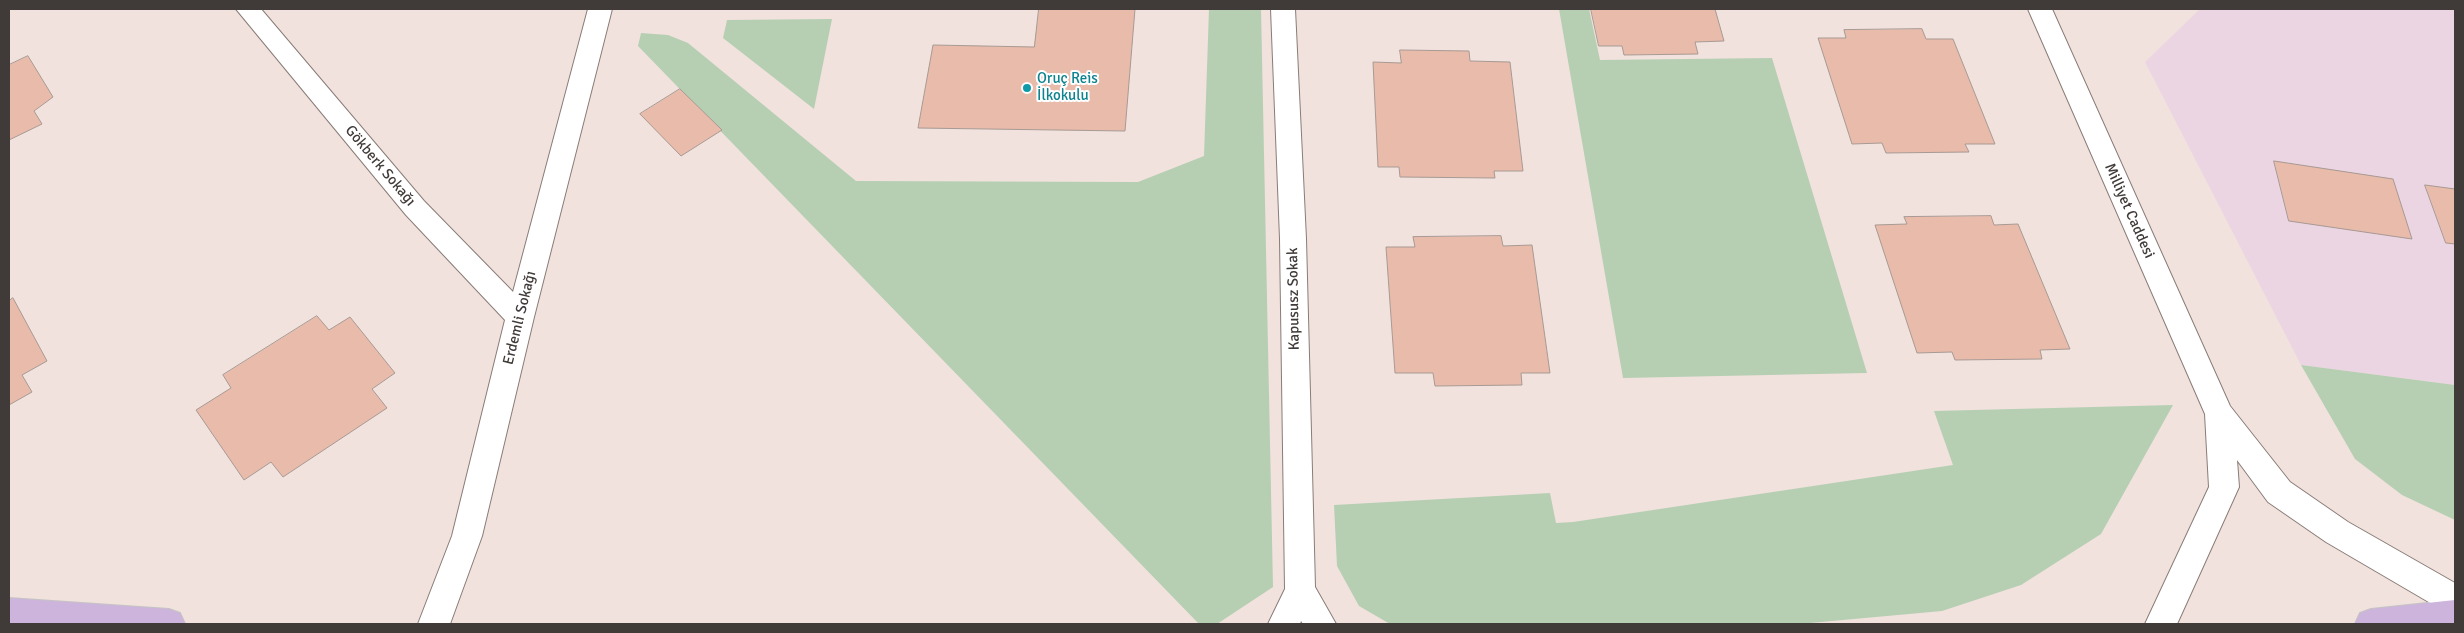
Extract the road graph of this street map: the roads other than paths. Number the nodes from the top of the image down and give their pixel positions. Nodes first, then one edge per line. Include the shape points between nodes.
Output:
1 (248, 9) edge
2 (600, 9) edge
3 (1283, 9) edge
4 (2040, 9) edge
5 (520, 317) junction
6 (2219, 414) junction
7 (1300, 590) junction
8 (2455, 600) edge
9 (9, 613) edge
10 (2455, 615) edge
11 (169, 624) edge
12 (434, 624) edge
13 (1284, 624) edge
14 (1320, 624) edge
15 (2161, 624) edge
16 (2371, 624) edge

1 - 5 street, Gökberk Sokağı via 415,208
2 - 5 street, Erdemli Sokağı
3 - 7 street, Kapususz Sokak via 1293,239
4 - 6 street, Milliyet Caddesi
5 - 12 street, Erdemli Sokağı via 467,536
6 - 8 street via 2279,492 2338,532
6 - 15 street via 2224,487
7 - 13 street
7 - 14 street
9 - 11 main road
10 - 16 main road

